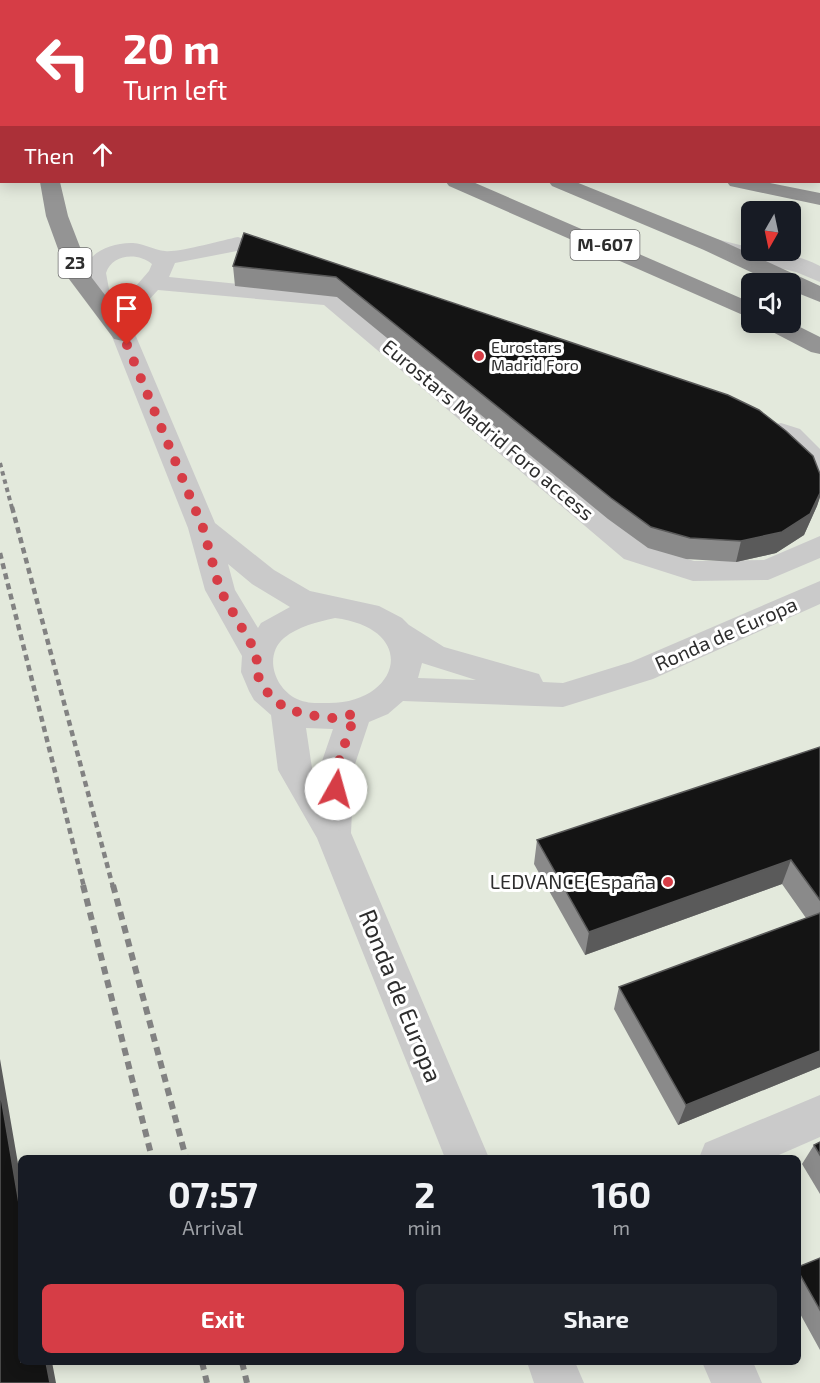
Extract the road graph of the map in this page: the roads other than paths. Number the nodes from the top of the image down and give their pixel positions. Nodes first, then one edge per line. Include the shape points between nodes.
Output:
1 (50, 183) edge
2 (458, 183) edge
3 (561, 183) edge
4 (742, 183) edge
5 (820, 199) edge
6 (712, 245) junction
7 (305, 267) edge
8 (157, 270) junction
9 (820, 274) edge
10 (820, 295) edge
11 (99, 300) junction
12 (741, 307) edge
13 (793, 333) edge
14 (123, 334) junction
15 (820, 347) edge
16 (760, 420) edge
17 (820, 465) edge
18 (203, 528) junction
19 (820, 546) edge
20 (817, 593) edge
21 (335, 607) junction
22 (398, 633) junction
23 (257, 654) junction
24 (397, 689) junction
25 (563, 695) junction
26 (287, 709) junction
27 (355, 714) junction
28 (333, 833) junction
29 (820, 1116) edge
30 (466, 1155) edge
31 (728, 1155) edge
32 (551, 1365) edge
33 (728, 1365) edge
34 (559, 1383) edge
35 (737, 1383) edge

1 - 11 highway, 23 via 57,216 81,279
2 - 12 highway, M-607
3 - 6 highway, M-607
4 - 5 highway
6 - 9 street
6 - 10 highway, M-607
7 - 8 street via 238,244
8 - 11 street, Eurostars Madrid Foro access via 157,254 143,250 125,249 107,256 98,262 94,273
8 - 14 street via 135,301
8 - 19 street, Eurostars Madrid Foro access via 332,299 634,552 693,571 768,570
11 - 14 highway, 23
13 - 15 highway
14 - 18 street
16 - 17 street via 790,435
18 - 21 street via 263,577 302,600
18 - 23 street via 220,590
20 - 25 street, Ronda de Europa via 642,671
21 - 22 street via 360,610 381,619
21 - 23 street via 314,609 285,621 264,639
22 - 24 street via 408,660
22 - 25 street via 433,655
23 - 26 street via 256,670 261,684
24 - 25 street, Ronda de Europa
24 - 27 street via 379,704
26 - 27 street via 332,718
26 - 28 street, Ronda de Europa via 296,770
27 - 28 street, Ronda de Europa via 337,767
28 - 30 street, Ronda de Europa
29 - 31 street
32 - 34 street
33 - 35 street

